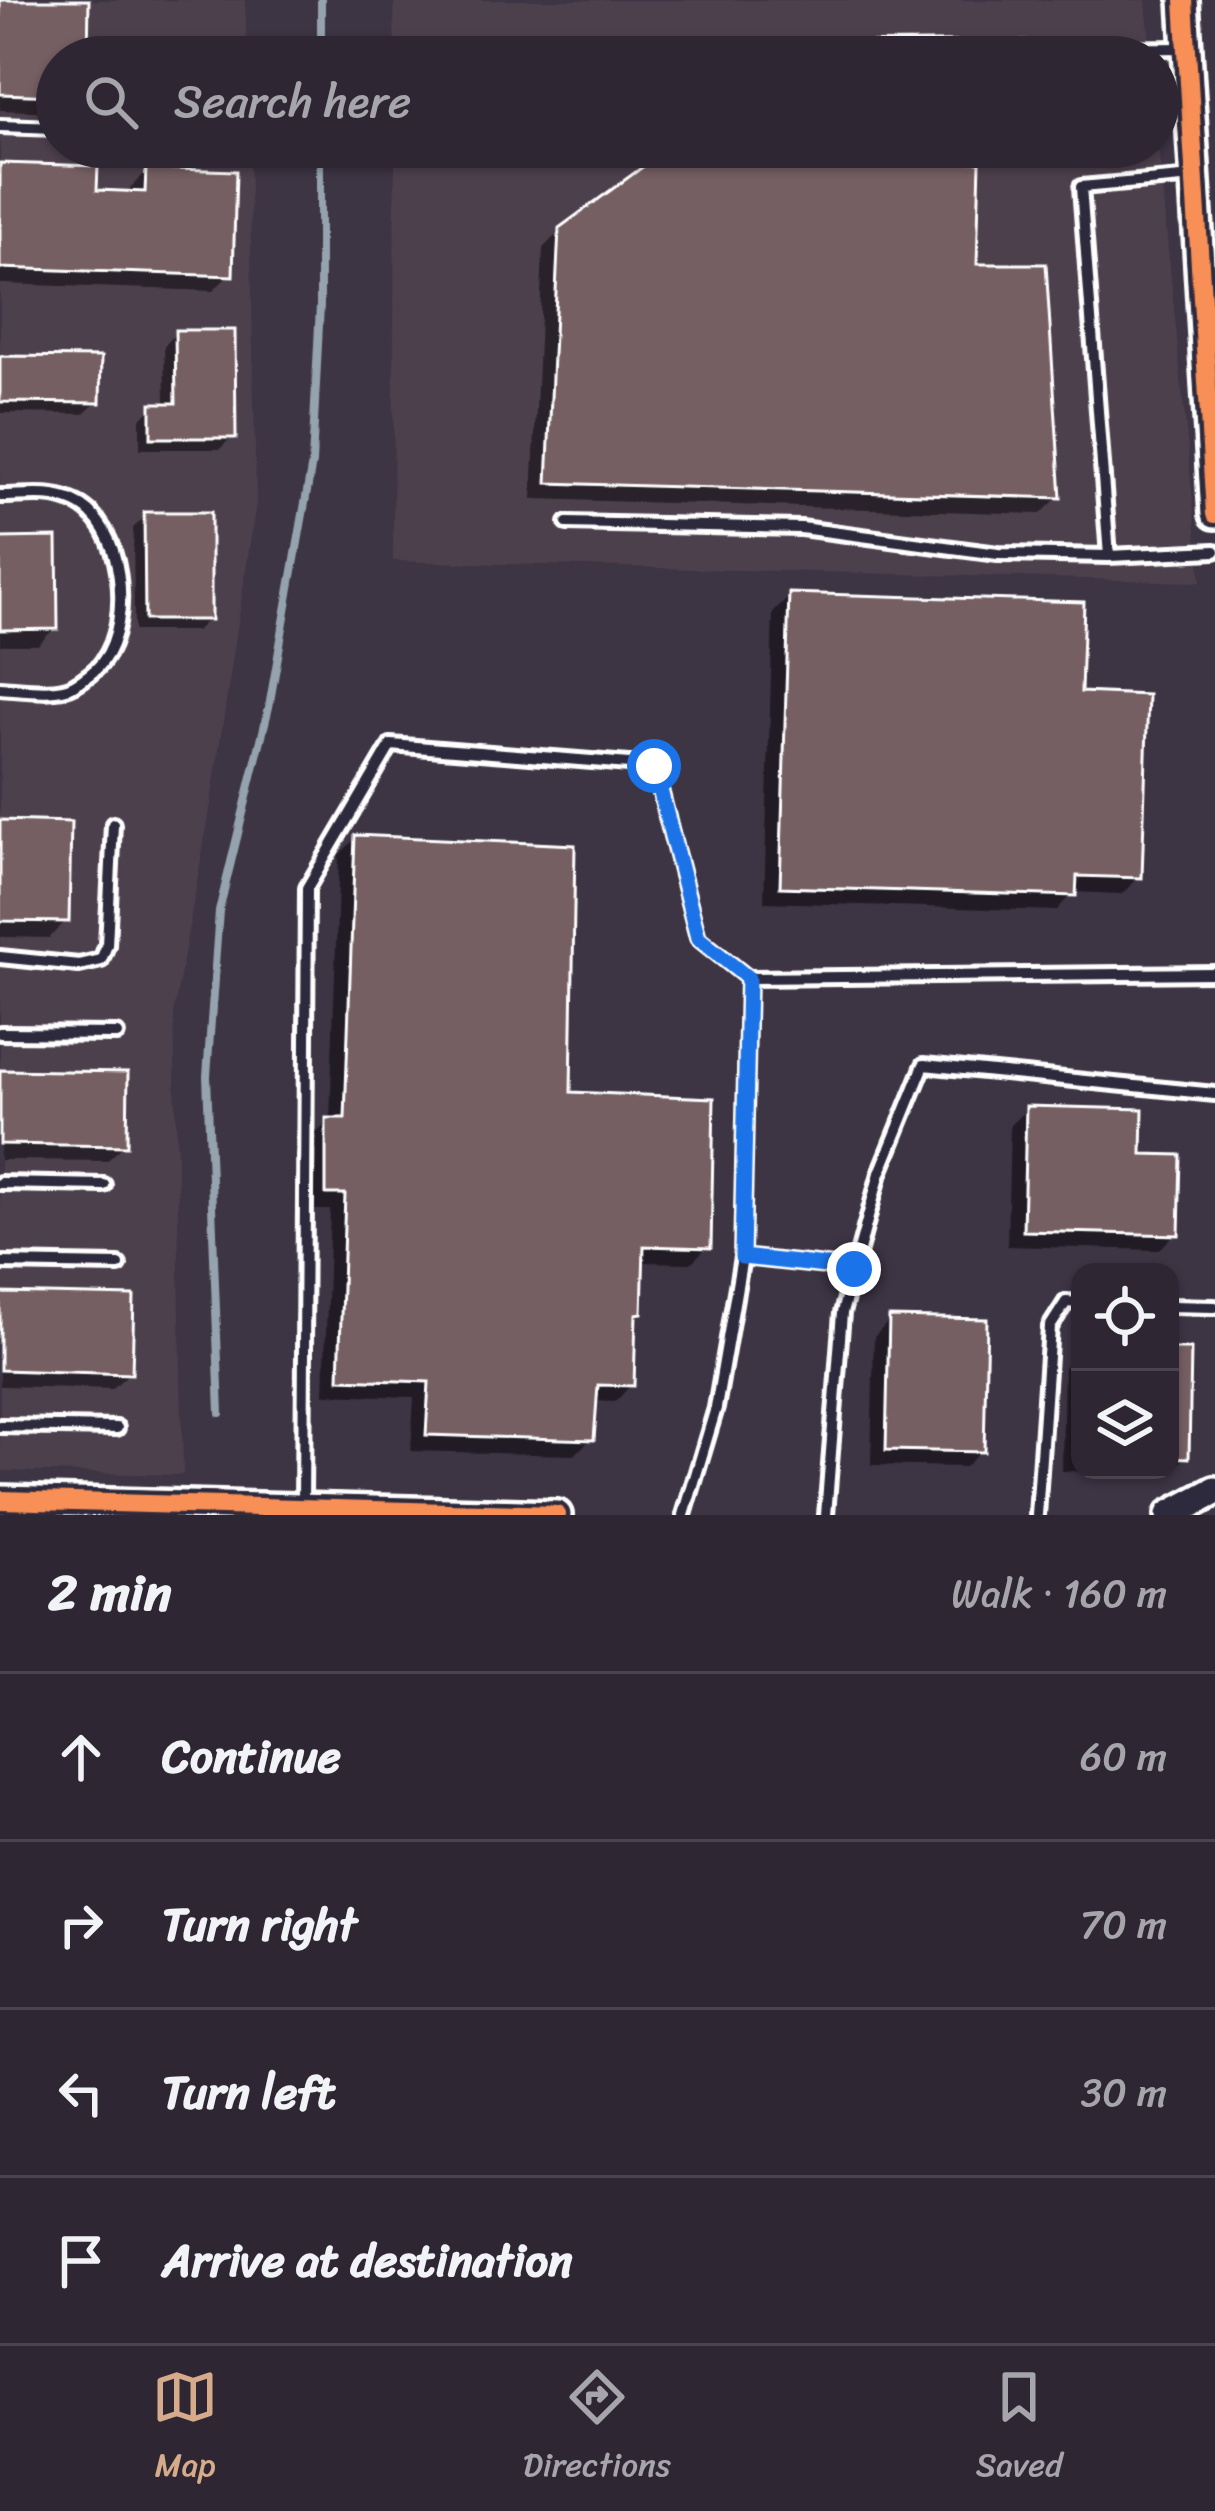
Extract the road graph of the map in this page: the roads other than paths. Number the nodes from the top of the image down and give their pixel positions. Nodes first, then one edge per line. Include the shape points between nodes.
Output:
1 (1185, 0) edge
2 (1179, 48) edge
3 (1188, 48) junction
4 (0, 126) edge
5 (36, 127) edge
6 (1196, 177) junction
7 (0, 496) edge
8 (1215, 514) edge
9 (567, 523) dead end
10 (1215, 551) edge
11 (1109, 556) junction
12 (0, 688) edge
13 (113, 824) dead end
14 (0, 957) edge
15 (1215, 973) edge
16 (748, 978) junction
17 (0, 1033) edge
18 (117, 1034) dead end
19 (1215, 1094) edge
20 (0, 1183) edge
21 (104, 1184) dead end
22 (742, 1257) junction
23 (0, 1264) edge
24 (119, 1265) dead end
25 (854, 1269) junction
26 (1071, 1302) edge
27 (1179, 1306) edge
28 (1215, 1307) edge
29 (0, 1426) edge
30 (117, 1428) dead end
31 (1215, 1491) edge
32 (0, 1500) edge
33 (302, 1507) junction
34 (111, 1508) edge
35 (557, 1515) edge
36 (684, 1515) edge
37 (826, 1515) edge
38 (1037, 1515) edge
39 (1170, 1515) edge

1 - 3 street
2 - 3 lane
3 - 6 street
4 - 5 lane
6 - 8 street
6 - 11 lane via 1081,187
7 - 12 lane via 77,502 100,520 119,576 103,662 70,688
9 - 11 lane via 801,528 998,554
10 - 11 lane
13 - 14 lane via 101,960
15 - 16 lane
16 - 22 lane
16 - 33 lane via 698,938 654,766 391,745 307,888
17 - 18 lane
19 - 25 lane via 924,1065 880,1173
20 - 21 lane
22 - 25 lane
22 - 36 lane via 716,1408
23 - 24 lane
25 - 37 lane via 842,1313
26 - 38 lane via 1050,1327
27 - 28 lane
29 - 30 lane
31 - 39 street
32 - 34 street
33 - 34 street
33 - 35 street

